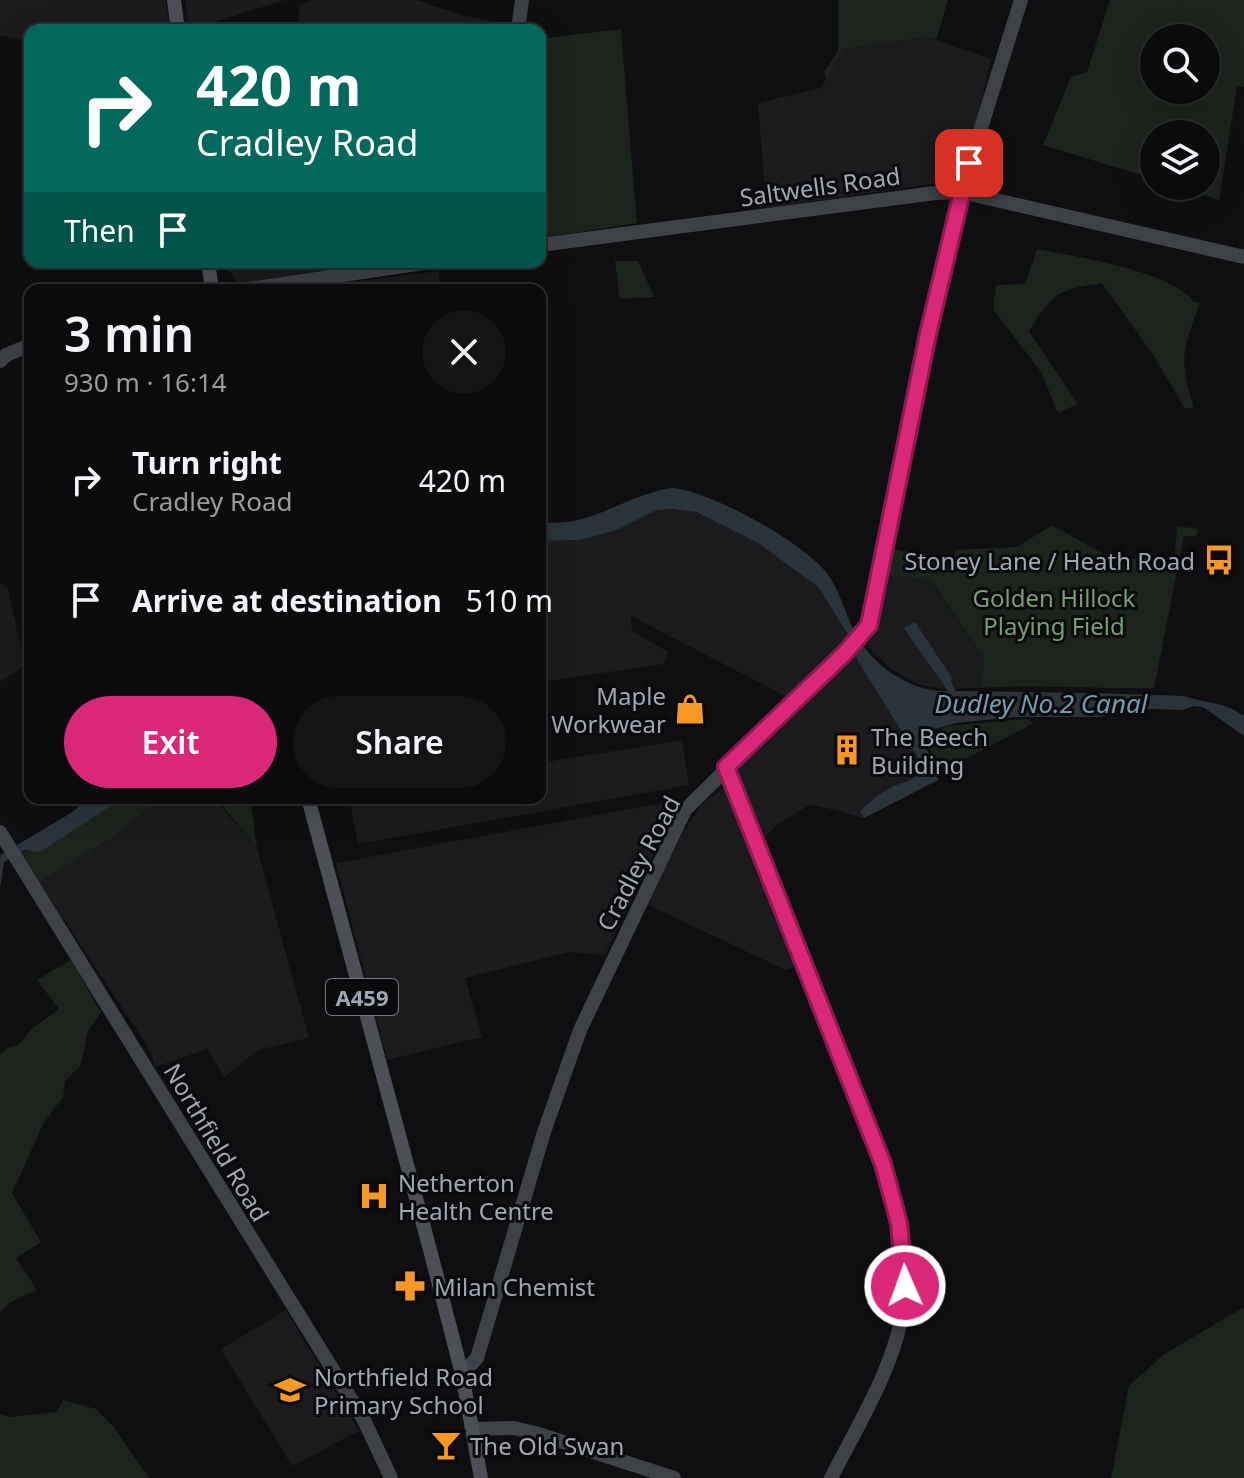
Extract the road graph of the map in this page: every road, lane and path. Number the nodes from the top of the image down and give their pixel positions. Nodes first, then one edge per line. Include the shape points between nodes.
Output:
1 (174, 0) edge
2 (522, 0) edge
3 (1021, 0) edge
4 (177, 24) edge
5 (519, 24) edge
6 (961, 192) junction
7 (546, 244) edge
8 (1244, 257) edge
9 (390, 268) edge
10 (282, 284) edge
11 (24, 348) edge
12 (0, 361) edge
13 (726, 767) junction
14 (310, 804) edge
15 (4, 838) edge
16 (462, 1374) junction
17 (473, 1429) junction
18 (391, 1478) edge
19 (481, 1478) edge
20 (674, 1478) edge
21 (831, 1478) edge

1 - 4 main road
2 - 5 street
3 - 6 street, Cradley Road
6 - 7 street, Saltwells Road
6 - 8 street, Saltwells Road
6 - 13 street, Cradley Road via 869,625
9 - 10 street
11 - 12 street
13 - 16 street, Cradley Road via 685,810 580,1030 477,1358
13 - 21 street via 873,1136 904,1249 904,1302 892,1352
14 - 16 main road, A459
15 - 18 street, Northfield Road via 364,1420
16 - 17 main road, A459
17 - 19 main road, A459
17 - 20 street via 524,1430

